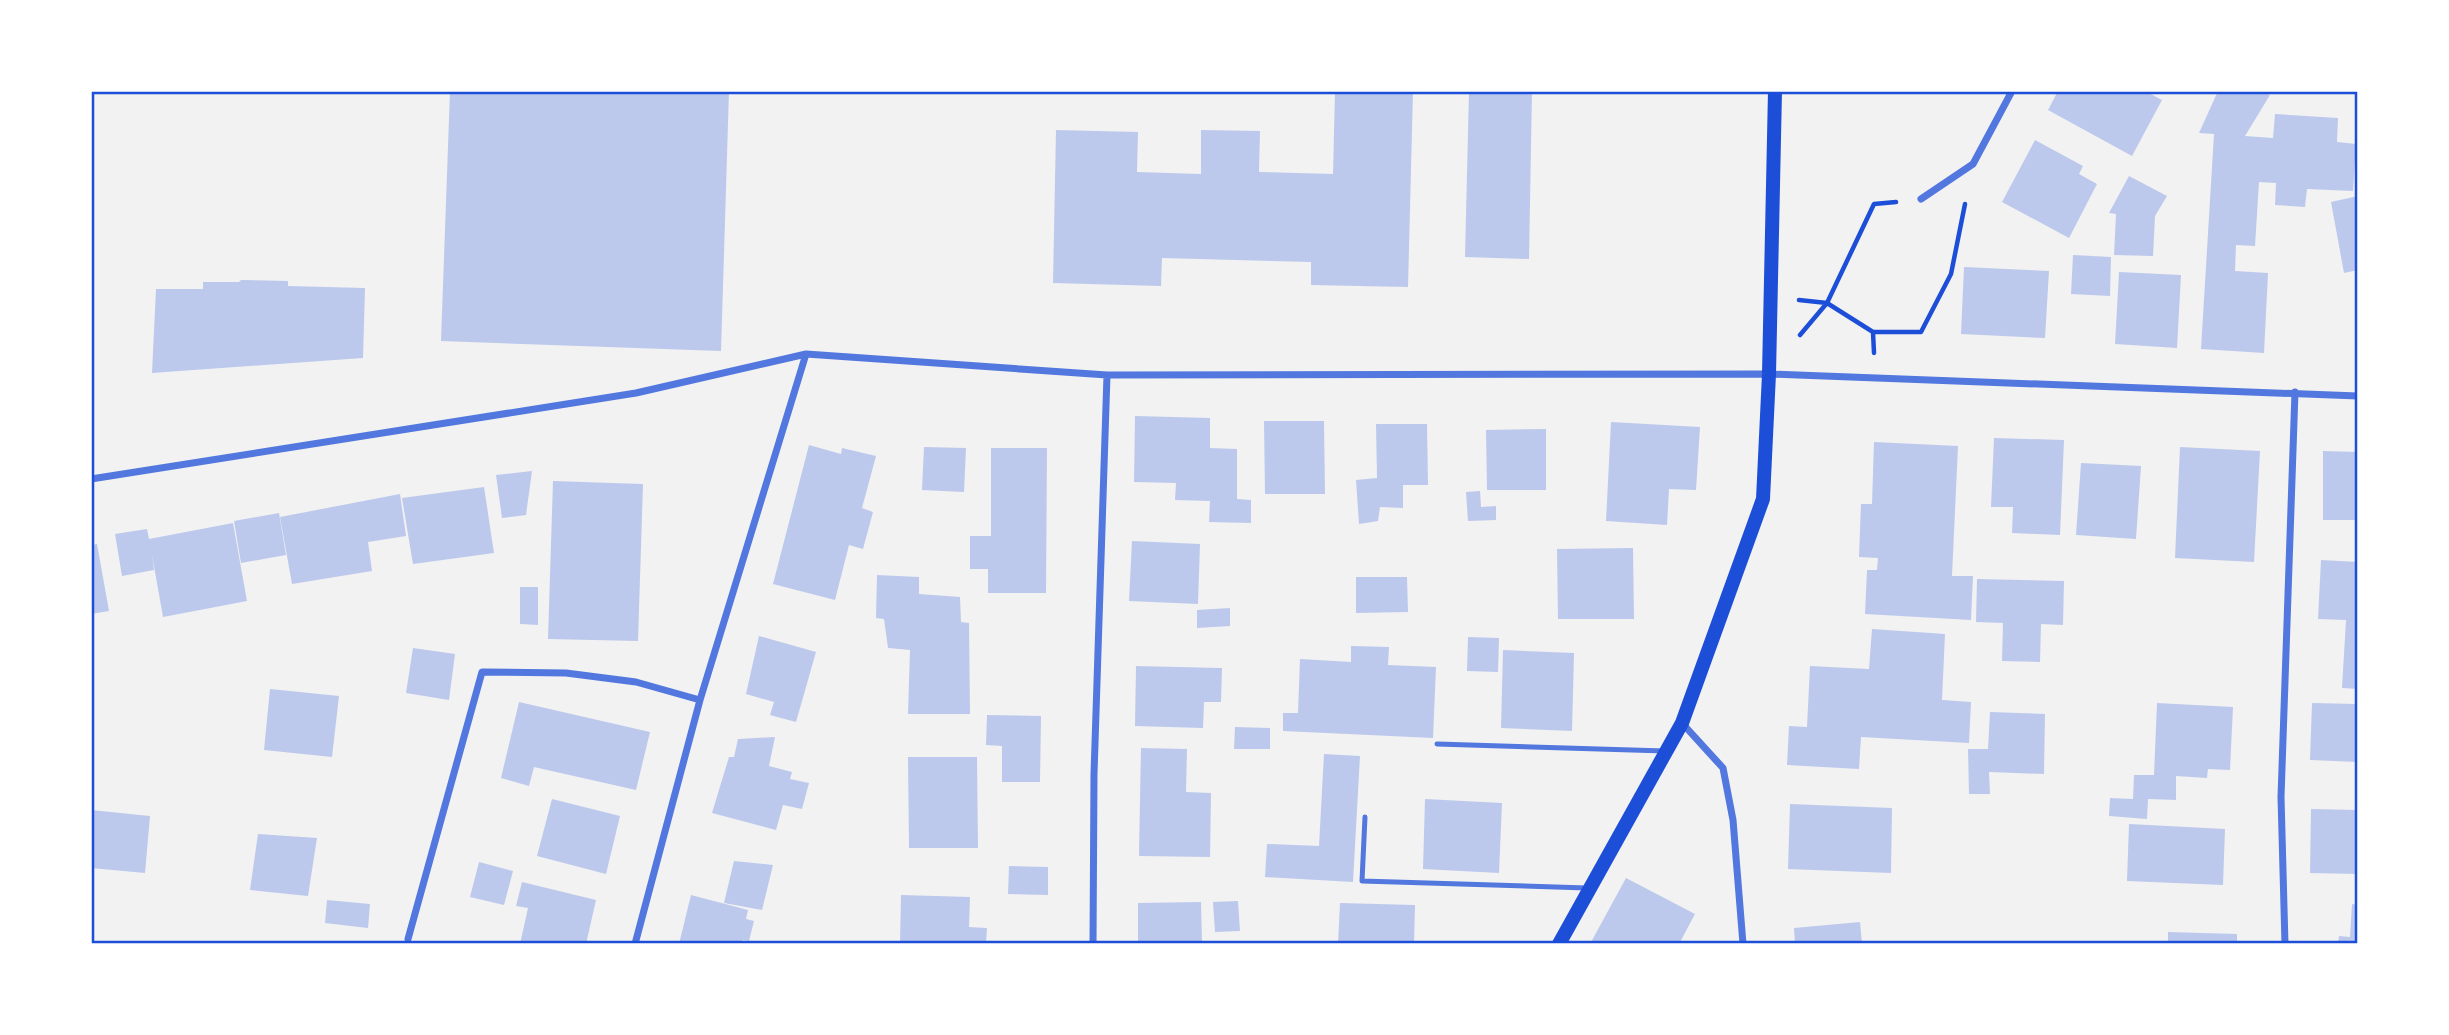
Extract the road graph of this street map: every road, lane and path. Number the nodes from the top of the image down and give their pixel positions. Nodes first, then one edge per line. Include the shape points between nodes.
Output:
1 (1775, 91) edge
2 (2012, 91) edge
3 (1973, 164) junction
4 (1921, 200) joint
5 (1770, 297) junction
6 (1827, 303) junction
7 (1873, 332) junction
8 (806, 354) junction
9 (1769, 374) junction
10 (1107, 375) junction
11 (1874, 376) junction
12 (2295, 392) junction
13 (2358, 396) edge
14 (91, 479) edge
15 (700, 701) junction
16 (1682, 723) junction
17 (1437, 744) dead end
18 (1668, 751) junction
19 (1365, 817) dead end
20 (1590, 888) junction
21 (408, 939) dead end
22 (635, 944) edge
23 (1093, 944) edge
24 (1559, 944) edge
25 (1743, 944) edge
26 (2285, 944) edge

1 - 5 main road
2 - 3 street
3 - 4 street
3 - 7 path via 1951,274 1921,332
4 - 6 path via 1874,204
5 - 6 path
5 - 9 main road
6 - 7 path
6 - 9 path
7 - 11 path
8 - 10 street
8 - 14 street via 636,393
8 - 15 street
9 - 10 street
9 - 11 street
9 - 16 main road via 1763,499
10 - 23 street
11 - 12 street
12 - 13 street
12 - 26 street via 2281,797
15 - 21 street via 624,680 566,673 482,672
15 - 22 street
16 - 18 main road
16 - 25 street via 1723,768 1733,820
17 - 18 lane
18 - 20 main road
19 - 20 lane via 1362,881
20 - 24 main road

